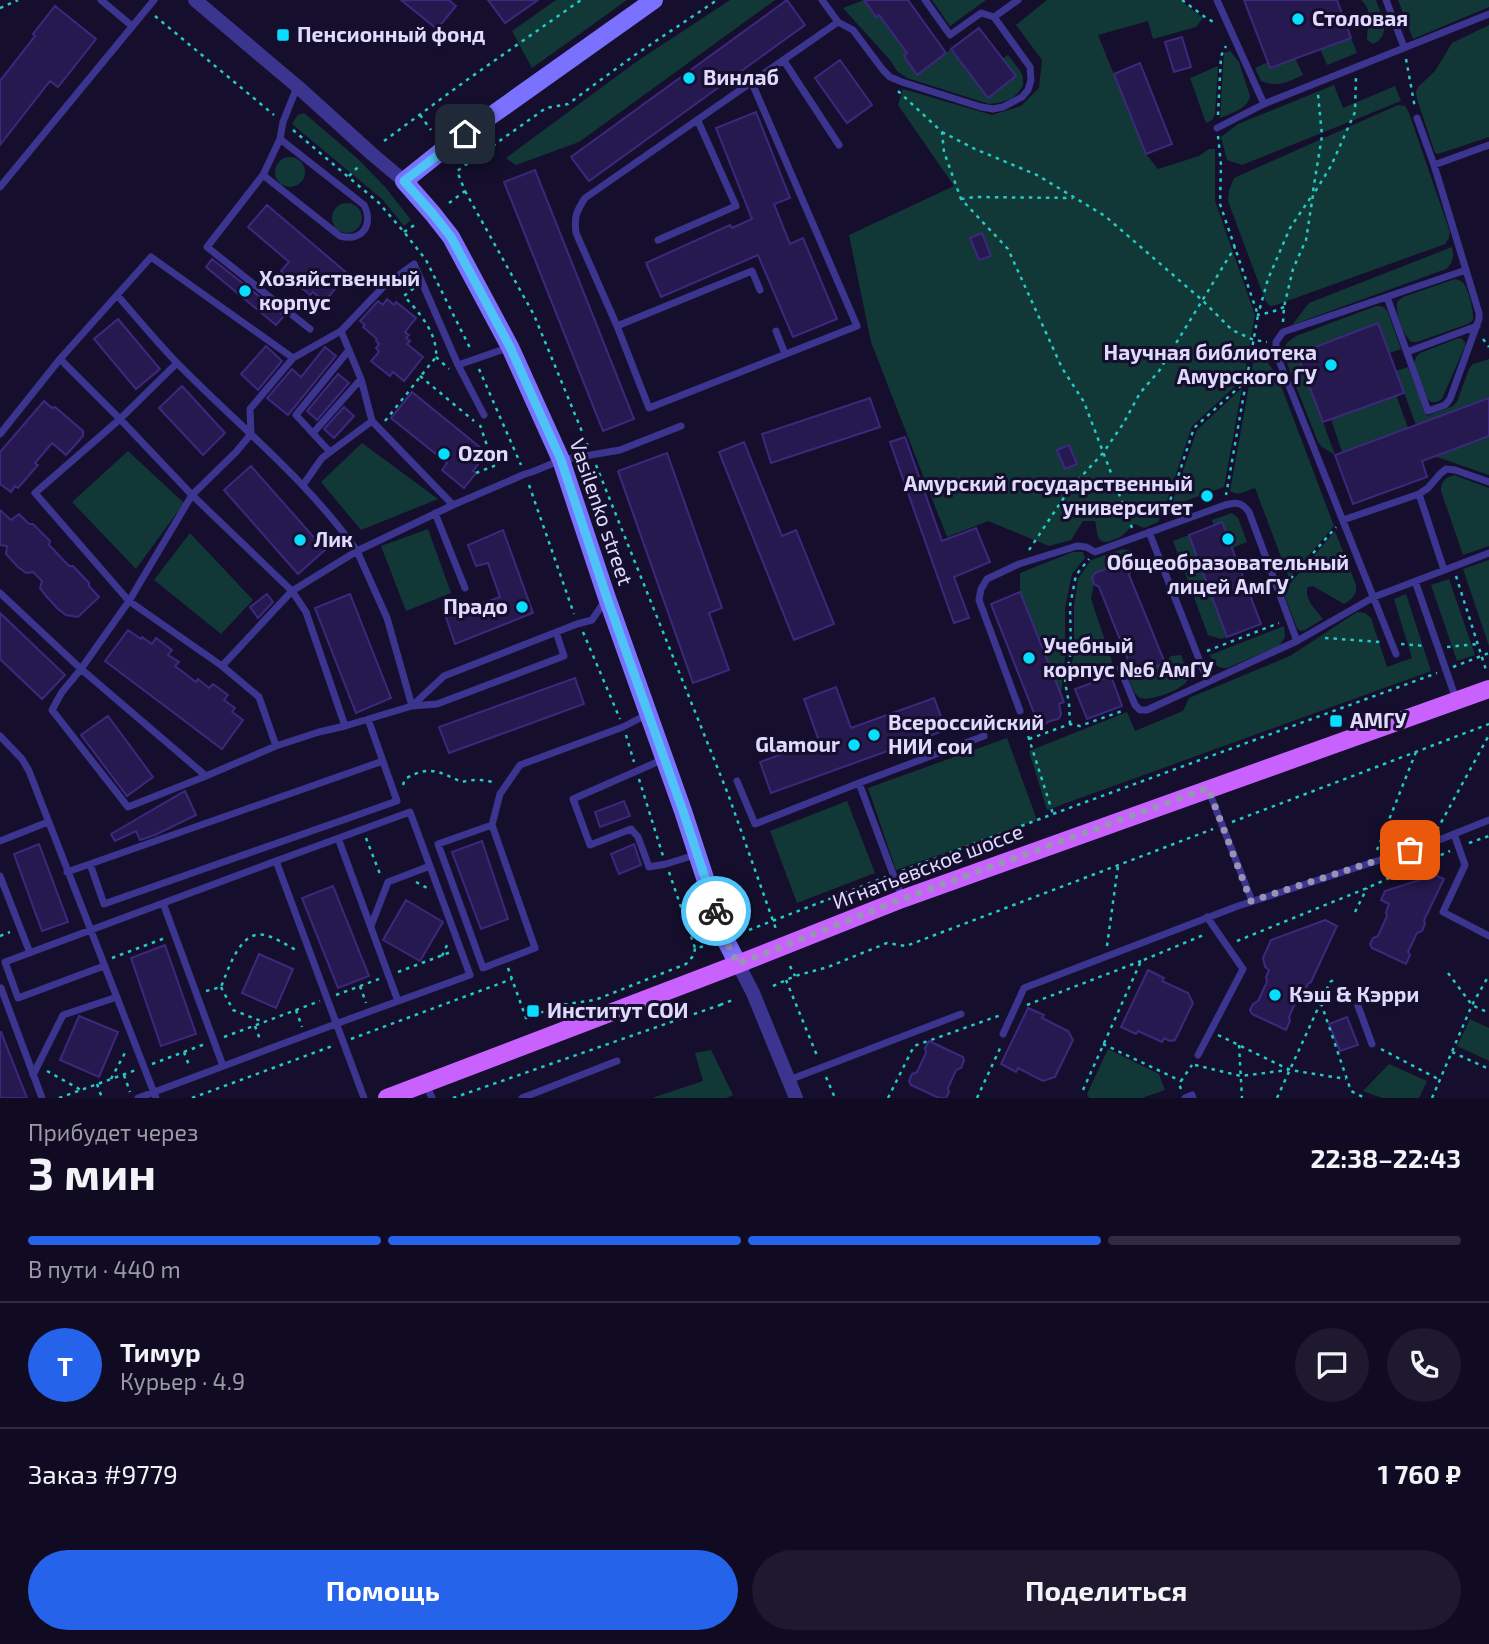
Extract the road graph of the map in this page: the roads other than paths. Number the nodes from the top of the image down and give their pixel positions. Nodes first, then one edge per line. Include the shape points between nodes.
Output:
1 (101, 0) edge
2 (154, 0) edge
3 (195, 0) edge
4 (654, 0) edge
5 (822, 0) edge
6 (925, 0) edge
7 (1018, 0) edge
8 (1217, 0) edge
9 (1386, 0) edge
10 (1489, 14) edge
11 (994, 17) junction
12 (838, 22) junction
13 (132, 26) junction
14 (1404, 47) junction
15 (784, 61) junction
16 (752, 83) junction
17 (298, 86) junction
18 (1264, 104) junction
19 (1417, 118) road end
20 (698, 121) junction
21 (1217, 128) road end
22 (280, 139) junction
23 (839, 145) dead end
24 (1489, 145) edge
25 (1434, 164) junction
26 (263, 175) junction
27 (404, 181) junction
28 (0, 187) edge
29 (658, 240) dead end
30 (1466, 270) junction
31 (760, 290) dead end
32 (117, 295) junction
33 (1387, 297) junction
34 (617, 326) junction
35 (1477, 326) junction
36 (310, 329) dead end
37 (341, 331) junction
38 (776, 331) dead end
39 (510, 347) junction
40 (349, 350) junction
41 (1407, 352) junction
42 (785, 354) junction
43 (293, 358) junction
44 (60, 359) junction
45 (177, 363) junction
46 (458, 365) junction
47 (361, 379) junction
48 (484, 415) dead end
49 (120, 419) junction
50 (372, 421) junction
51 (681, 426) dead end
52 (313, 433) junction
53 (0, 434) edge
54 (251, 434) junction
55 (330, 452) junction
56 (561, 460) junction
57 (1489, 482) edge
58 (303, 485) junction
59 (1419, 494) junction
60 (192, 495) junction
61 (453, 505) junction
62 (435, 513) junction
63 (1343, 520) junction
64 (1149, 532) junction
65 (357, 551) junction
66 (1489, 553) edge
67 (1448, 568) junction
68 (1415, 581) junction
69 (465, 589) dead end
70 (292, 591) junction
71 (0, 593) edge
72 (1374, 597) junction
73 (607, 598) junction
74 (129, 601) junction
75 (556, 632) junction
76 (1297, 641) junction
77 (1396, 654) dead end
78 (222, 666) junction
79 (1120, 668) dead end
80 (81, 669) junction
81 (1208, 682) junction
82 (1489, 688) edge
83 (1456, 699) junction
84 (412, 706) junction
85 (1020, 711) road end
86 (649, 713) junction
87 (368, 719) junction
88 (345, 726) junction
89 (0, 736) edge
90 (984, 736) dead end
91 (276, 746) junction
92 (664, 759) junction
93 (383, 761) junction
94 (206, 776) junction
95 (737, 781) dead end
96 (859, 783) junction
97 (1208, 788) junction
98 (1489, 820) edge
99 (48, 822) junction
100 (492, 825) junction
101 (1454, 834) junction
102 (338, 838) junction
103 (0, 841) edge
104 (698, 854) junction
105 (276, 861) junction
106 (90, 864) junction
107 (430, 866) junction
108 (67, 872) junction
109 (0, 876) edge
110 (902, 899) junction
111 (1251, 901) junction
112 (163, 904) junction
113 (1207, 917) junction
114 (370, 926) junction
115 (90, 930) junction
116 (1489, 936) edge
117 (30, 953) junction
118 (103, 964) junction
119 (738, 964) junction
120 (0, 989) edge
121 (117, 997) junction
122 (398, 1001) junction
123 (1358, 1006) dead end
124 (961, 1014) dead end
125 (336, 1024) junction
126 (1003, 1038) road end
127 (1372, 1044) road end
128 (1198, 1055) dead end
129 (617, 1061) dead end
130 (223, 1066) junction
131 (33, 1075) junction
132 (789, 1080) junction
133 (429, 1091) edge
134 (1183, 1094) edge
135 (155, 1095) edge
136 (41, 1098) edge
137 (138, 1098) edge
138 (364, 1098) edge
139 (387, 1098) edge
140 (522, 1098) edge
141 (796, 1098) edge
142 (1193, 1098) edge

1 - 13 lane
2 - 13 lane
3 - 17 street, Vasilenko street
4 - 27 main road
5 - 12 lane
6 - 11 lane via 950,35 981,13
7 - 11 lane
8 - 18 lane
9 - 14 lane
10 - 14 lane
11 - 12 lane via 1030,67 1031,80 1022,97 993,108 890,76 853,30
12 - 15 lane
13 - 28 lane
14 - 18 lane
15 - 16 lane
15 - 23 lane
16 - 20 lane
16 - 42 lane via 857,326
17 - 22 lane
17 - 27 street, Vasilenko street
18 - 21 lane
19 - 25 lane
20 - 29 lane via 736,206
20 - 34 lane via 585,198 574,218 576,233
22 - 26 lane
22 - 26 lane via 364,205 368,213 365,229 350,239 340,236
24 - 25 lane
25 - 30 lane
26 - 36 lane via 207,247
27 - 39 main road, Vasilenko street via 451,237
30 - 33 lane
30 - 35 lane via 1479,313
31 - 34 lane via 752,271
32 - 43 lane via 151,257
32 - 44 lane
32 - 45 lane
33 - 41 lane
33 - 63 lane via 1283,332 1276,342 1276,354
34 - 42 lane via 649,408
35 - 41 lane
35 - 41 lane via 1445,405 1428,411
37 - 40 lane
37 - 43 lane
37 - 46 lane via 385,285 414,264
38 - 42 lane
39 - 46 lane
39 - 56 main road, Vasilenko street
40 - 47 lane
40 - 52 lane via 296,415
43 - 54 lane via 250,409
44 - 49 lane
44 - 53 lane
45 - 49 lane
45 - 54 lane
46 - 48 lane
47 - 50 lane
47 - 52 lane
49 - 60 lane
49 - 74 lane via 35,493
50 - 55 lane
50 - 61 lane
51 - 56 lane via 620,450
52 - 55 lane
54 - 58 lane
54 - 60 lane
55 - 58 lane
56 - 61 lane
56 - 73 main road, Vasilenko street
57 - 59 lane via 1446,469
58 - 65 lane
59 - 63 lane
59 - 67 lane
60 - 70 lane
60 - 74 lane
61 - 62 lane
62 - 65 lane
62 - 69 lane
63 - 72 lane
64 - 76 lane via 1235,502 1244,505
64 - 81 lane
64 - 85 lane via 1095,552 1077,546 987,579 979,600
65 - 70 lane
65 - 84 lane via 387,618
66 - 67 lane
67 - 68 lane
68 - 72 lane
68 - 83 lane
70 - 78 lane
70 - 88 lane via 306,612
71 - 80 lane
72 - 76 lane
72 - 77 lane
73 - 75 lane via 592,620
73 - 86 main road, Vasilenko street
74 - 78 lane
74 - 80 lane
75 - 84 lane via 444,676
75 - 84 lane via 564,656 437,704
76 - 81 lane
78 - 91 lane via 258,697
79 - 81 lane via 1140,710
80 - 94 lane
80 - 94 lane via 52,710 128,807
82 - 83 main road, Игнатьевское шоссе
83 - 97 main road, Игнатьевское шоссе
84 - 87 lane
86 - 92 main road, Vasilenko street
86 - 100 lane via 520,765 500,794
87 - 88 lane
87 - 93 lane
88 - 91 lane
89 - 99 lane via 29,771
90 - 96 lane
91 - 94 lane
92 - 104 main road, Vasilenko street
92 - 104 lane via 573,799 590,845 631,829 649,867
93 - 106 lane
93 - 106 lane via 397,802 104,904
95 - 96 lane via 755,824
96 - 110 lane
97 - 110 main road, Игнатьевское шоссе
97 - 111 lane
98 - 101 lane
99 - 103 lane
99 - 108 lane
100 - 100 lane via 535,948 483,968 438,844
101 - 111 lane
101 - 116 lane via 1465,865 1443,912
102 - 105 lane
102 - 107 lane via 410,811
102 - 114 lane
104 - 119 main road, Vasilenko street via 725,939
105 - 112 lane
105 - 125 lane
106 - 108 lane
107 - 114 lane via 388,882
107 - 122 lane via 470,975
108 - 115 lane
109 - 117 lane
110 - 119 main road, Игнатьевское шоссе
111 - 113 lane
112 - 115 lane
112 - 130 lane
113 - 126 lane via 1024,988
113 - 128 lane via 1242,969
114 - 122 lane
115 - 117 lane
115 - 118 lane
117 - 118 lane via 5,962 18,998
118 - 121 lane
119 - 132 street, Vasilenko street
119 - 133 main road, Игнатьевское шоссе
120 - 131 lane
121 - 131 lane via 62,1015
121 - 135 lane
122 - 125 lane
123 - 127 lane
124 - 132 lane
125 - 130 lane
125 - 138 lane
129 - 140 lane
130 - 135 lane
131 - 136 lane
132 - 141 street, Vasilenko street
133 - 139 main road, Игнатьевское шоссе
134 - 142 lane
135 - 137 lane

